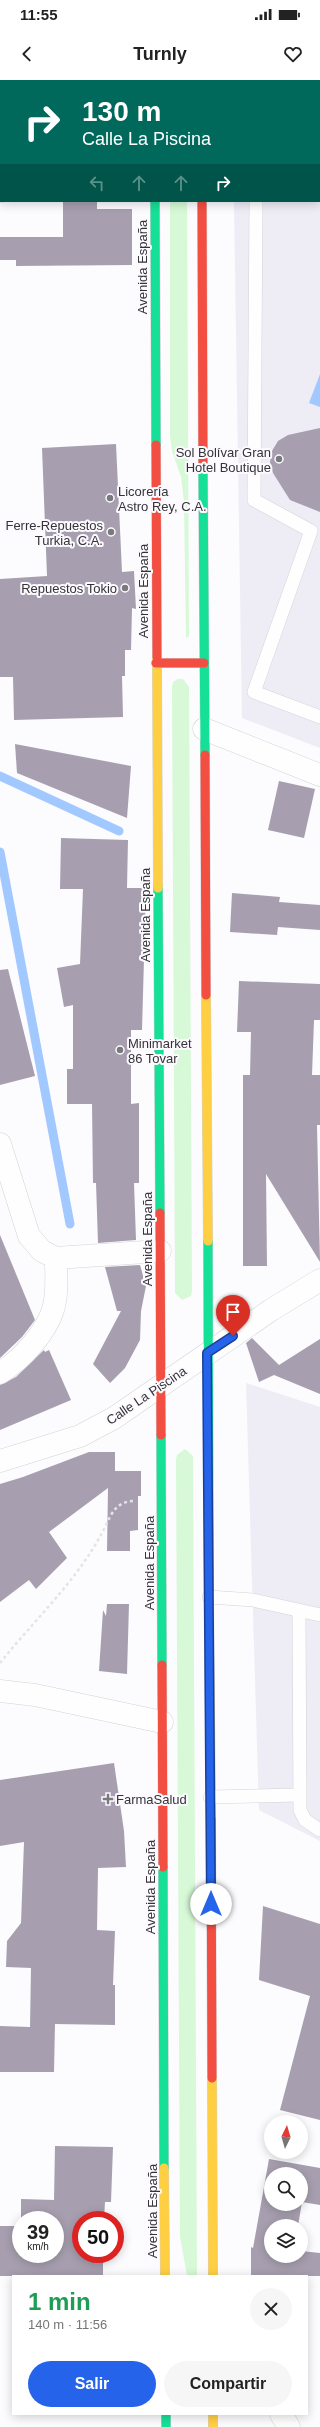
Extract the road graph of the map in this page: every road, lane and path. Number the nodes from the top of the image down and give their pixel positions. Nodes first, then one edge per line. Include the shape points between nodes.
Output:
1 (155, 202) edge
2 (202, 202) edge
3 (256, 202) edge
4 (156, 663) junction
5 (204, 663) junction
6 (320, 717) edge
7 (204, 729) junction
8 (320, 775) edge
9 (0, 1144) edge
10 (160, 1251) junction
11 (56, 1258) junction
12 (320, 1280) edge
13 (207, 1353) junction
14 (0, 1373) edge
15 (160, 1386) junction
16 (0, 1461) edge
17 (161, 1501) junction
18 (209, 1596) junction
19 (299, 1611) junction
20 (320, 1615) edge
21 (0, 1663) edge
22 (0, 1691) edge
23 (162, 1722) junction
24 (299, 1795) junction
25 (210, 1797) junction
26 (320, 1830) edge
27 (165, 2275) edge
28 (213, 2275) edge
29 (166, 2415) edge
30 (213, 2415) edge
31 (282, 2415) edge
32 (166, 2427) edge
33 (213, 2427) edge
34 (290, 2427) edge

1 - 4 main road, Avenida España
2 - 5 main road
3 - 6 lane via 254,500 311,531 254,692
4 - 5 main road
4 - 10 main road, Avenida España
5 - 7 main road
7 - 8 street
7 - 13 main road
9 - 11 street via 29,1236 42,1252
10 - 11 street
10 - 15 main road, Avenida España
11 - 14 street via 56,1294 52,1311 28,1349
12 - 13 street, Calle La Piscina
13 - 15 street, Calle La Piscina
13 - 18 main road
15 - 16 street, Calle La Piscina via 114,1418 80,1436
15 - 17 main road, Avenida España
17 - 21 path via 129,1501 121,1503 114,1510 100,1537 76,1572
17 - 23 main road, Avenida España
18 - 19 lane via 253,1600
18 - 25 main road
19 - 20 lane
19 - 24 lane
22 - 23 street via 35,1695
23 - 27 main road, Avenida España
24 - 25 lane
24 - 26 lane via 302,1816
25 - 28 main road
29 - 32 main road
30 - 33 main road
31 - 34 street

